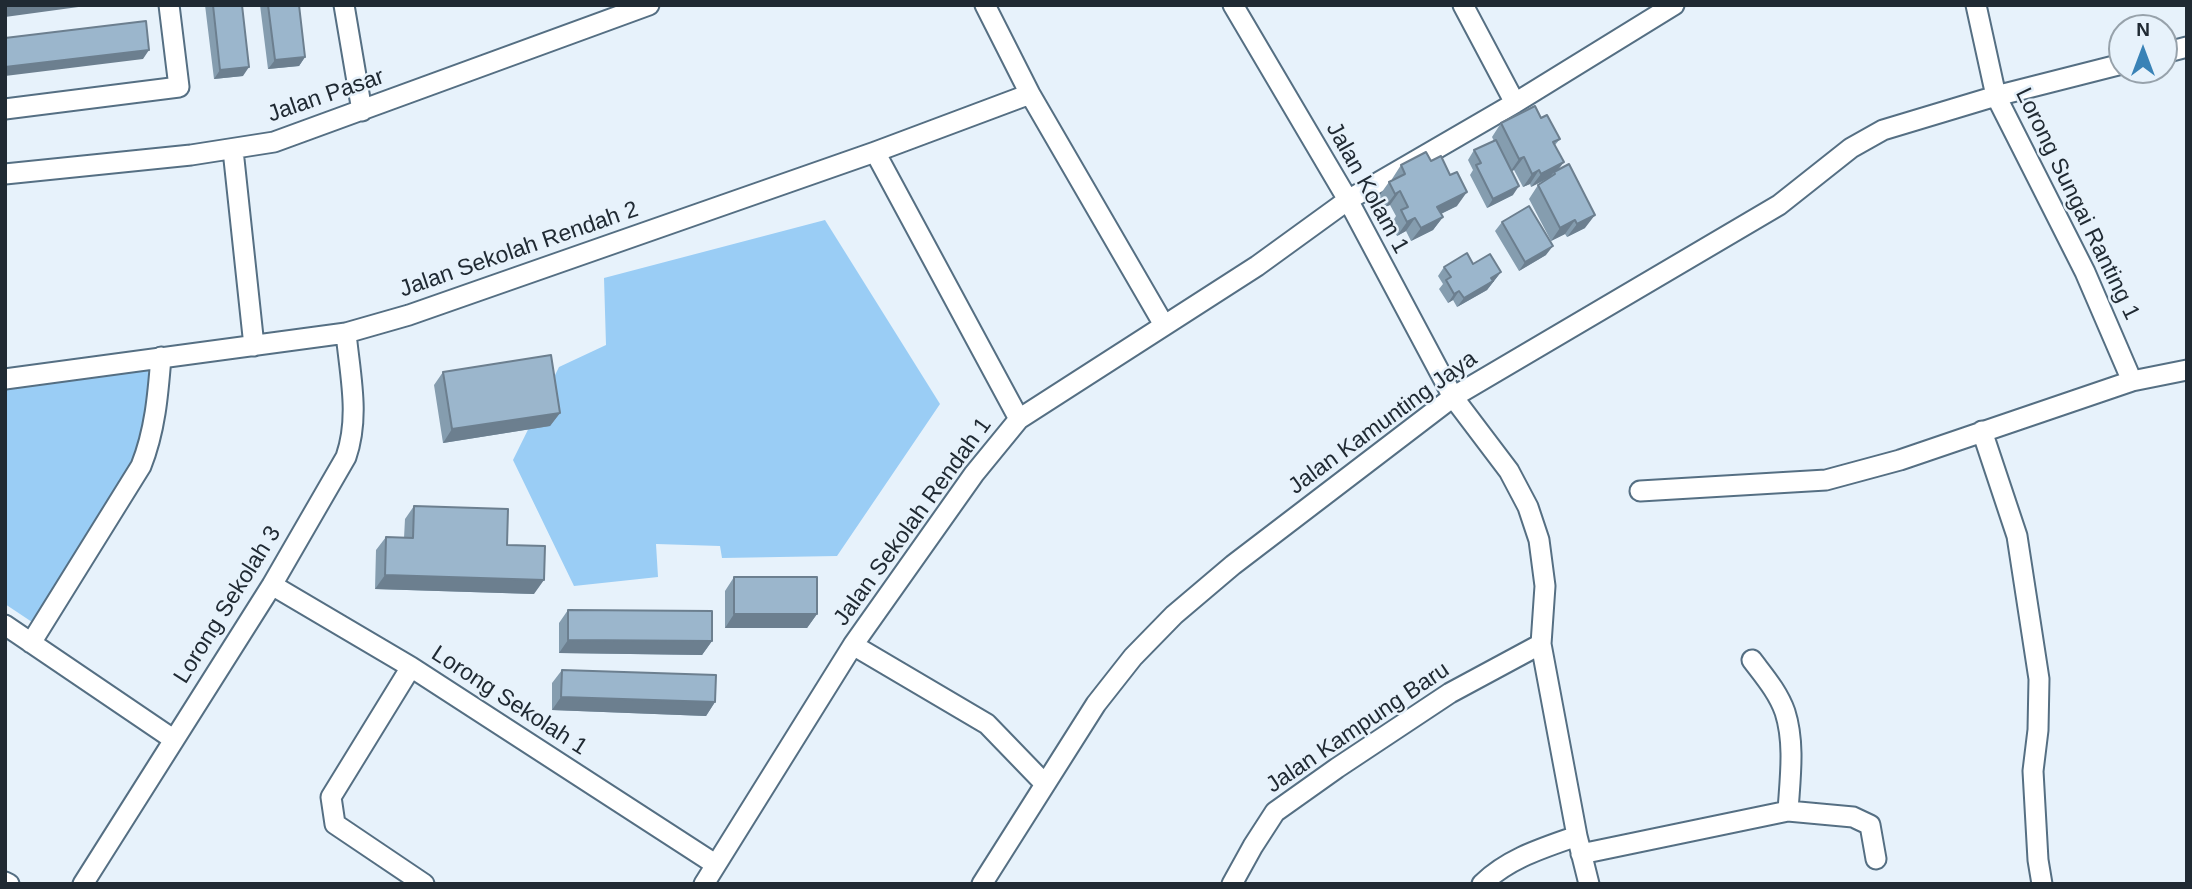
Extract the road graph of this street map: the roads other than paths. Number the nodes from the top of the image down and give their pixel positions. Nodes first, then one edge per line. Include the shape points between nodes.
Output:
1 (169, 5) edge
2 (344, 5) edge
3 (649, 5) edge
4 (985, 5) edge
5 (1233, 5) edge
6 (1462, 5) edge
7 (1674, 5) edge
8 (1976, 5) edge
9 (2108, 68) edge
10 (1030, 94) junction
11 (1996, 96) junction
12 (1515, 103) junction
13 (5, 109) edge
14 (362, 111) junction
15 (233, 149) junction
16 (874, 152) junction
17 (5, 174) edge
18 (1348, 200) junction
19 (1164, 325) junction
20 (346, 333) junction
21 (254, 346) junction
22 (161, 357) junction
23 (2187, 370) edge
24 (5, 379) edge
25 (2132, 381) junction
26 (1453, 397) junction
27 (1020, 419) junction
28 (1982, 431) junction
29 (1640, 491) dead end
30 (272, 585) junction
31 (5, 625) edge
32 (31, 643) junction
33 (1541, 644) junction
34 (853, 645) junction
35 (1752, 660) dead end
36 (411, 667) junction
37 (173, 739) junction
38 (1045, 783) junction
39 (1788, 811) junction
40 (1579, 845) junction
41 (1876, 859) dead end
42 (716, 864) junction
43 (83, 884) edge
44 (424, 884) edge
45 (704, 884) edge
46 (982, 884) edge
47 (1232, 884) edge
48 (1482, 884) edge
49 (1589, 884) edge
50 (2042, 884) edge

1 - 13 street via 179,87
2 - 14 street
3 - 14 street, Jalan Pasar
4 - 10 street
5 - 18 street, Jalan Kolam 1
6 - 12 street
7 - 12 street, Jalan Sekolah Rendah 1
8 - 11 street, Lorong Sungai Ranting 1
9 - 11 street, Jalan Kamunting Jaya
10 - 16 street, Jalan Sekolah Rendah 2
10 - 19 street
11 - 25 street, Lorong Sungai Ranting 1 via 2085,272
11 - 26 street, Jalan Kamunting Jaya via 1883,130 1850,148 1779,205
12 - 18 street, Jalan Sekolah Rendah 1
14 - 15 street, Jalan Pasar via 274,142
15 - 17 street, Jalan Pasar
15 - 21 street
16 - 20 street, Jalan Sekolah Rendah 2
16 - 27 street
18 - 19 street, Jalan Sekolah Rendah 1
18 - 26 street, Jalan Kolam 1
19 - 27 street, Jalan Sekolah Rendah 1
20 - 21 street, Jalan Sekolah Rendah 2
20 - 30 street, Lorong Sekolah 3 via 355,416 352,439
21 - 22 street, Jalan Sekolah Rendah 2
22 - 24 street, Jalan Sekolah Rendah 2
22 - 32 street via 155,417 141,466
23 - 25 street
25 - 28 street
26 - 33 street, Jalan Kolam 1 via 1509,471 1528,507 1539,541 1545,586
26 - 38 street, Jalan Kamunting Jaya via 1174,615 1096,704
27 - 34 street, Jalan Sekolah Rendah 1 via 974,474
28 - 29 street via 1826,480
28 - 50 street via 2017,536 2039,679 2033,771
30 - 36 street, Lorong Sekolah 1
30 - 37 street, Lorong Sekolah 3
31 - 32 street
32 - 37 street
33 - 40 street, Jalan Kolam 1
33 - 47 street, Jalan Kampung Baru via 1450,694 1275,812
34 - 38 street via 986,724
34 - 42 street, Jalan Sekolah Rendah 1
35 - 39 street via 1785,713 1791,755
36 - 42 street, Lorong Sekolah 1
36 - 44 street via 331,797 335,824
37 - 43 street, Lorong Sekolah 3
38 - 46 street, Jalan Kamunting Jaya
39 - 40 street
39 - 41 street via 1853,817 1870,825
40 - 48 street via 1514,860
40 - 49 street, Jalan Kolam 1
42 - 45 street, Jalan Sekolah Rendah 1

